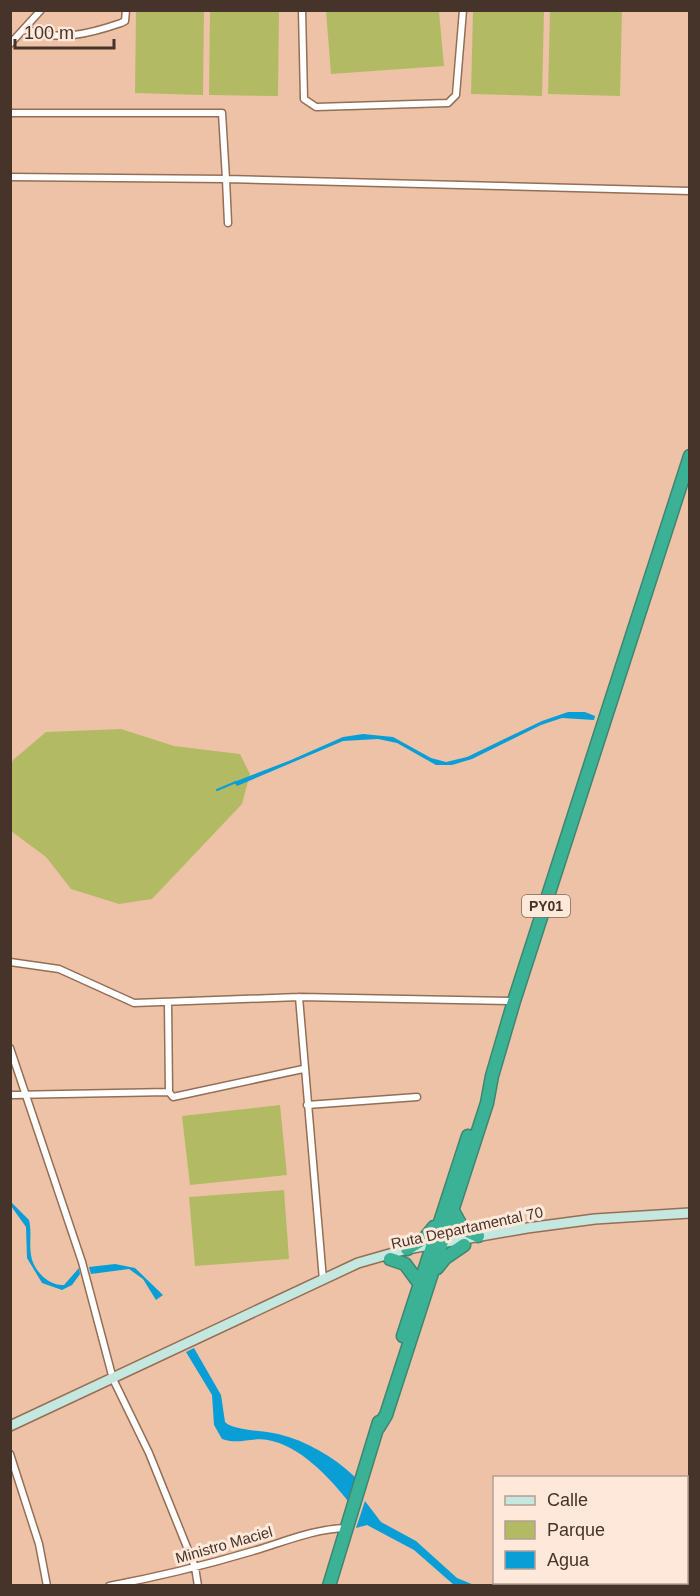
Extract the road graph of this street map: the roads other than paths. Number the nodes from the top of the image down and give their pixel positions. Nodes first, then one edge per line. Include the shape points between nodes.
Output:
1 (41, 10) edge
2 (126, 10) edge
3 (302, 10) edge
4 (463, 10) edge
5 (25, 29) junction
6 (10, 44) edge
7 (10, 113) edge
8 (10, 177) edge
9 (226, 179) junction
10 (690, 191) edge
11 (228, 223) dead end
12 (690, 456) edge
13 (10, 962) edge
14 (299, 997) junction
15 (514, 1001) junction
16 (168, 1003) junction
17 (10, 1048) edge
18 (303, 1069) junction
19 (492, 1076) junction
20 (169, 1092) junction
21 (10, 1095) edge
22 (25, 1095) junction
23 (417, 1097) dead end
24 (307, 1105) junction
25 (453, 1209) junction
26 (690, 1213) edge
27 (438, 1221) junction
28 (535, 1227) junction
29 (477, 1236) junction
30 (464, 1245) junction
31 (436, 1248) junction
32 (407, 1249) junction
33 (390, 1259) junction
34 (349, 1268) junction
35 (434, 1271) junction
36 (323, 1280) junction
37 (419, 1282) junction
38 (113, 1379) junction
39 (10, 1426) edge
40 (378, 1428) junction
41 (10, 1454) edge
42 (347, 1526) junction
43 (195, 1567) junction
44 (47, 1586) edge
45 (109, 1586) edge
46 (198, 1586) edge
47 (328, 1586) edge

1 - 5 street
2 - 5 street via 121,24 80,36
3 - 4 street via 304,99 316,107 453,100
5 - 6 street
7 - 9 street via 222,113
8 - 9 street
9 - 10 street
9 - 11 street
12 - 15 highway, PY01
13 - 16 street via 59,969 134,1003
14 - 15 street
14 - 16 street
14 - 18 street
15 - 19 highway, PY01
16 - 20 street
17 - 22 street
18 - 20 street via 173,1097
18 - 24 street
19 - 25 highway, PY01
19 - 27 highway, PY01
20 - 22 street
21 - 22 street
22 - 38 street via 82,1262
23 - 24 street
24 - 36 street
25 - 29 highway via 463,1229
25 - 31 highway, PY01
26 - 28 main road, Ruta Departamental 70
27 - 31 highway, PY01
27 - 32 highway via 425,1238
28 - 29 main road
28 - 30 main road, Ruta Departamental 70 via 520,1234
29 - 31 main road
30 - 31 main road, Ruta Departamental 70
30 - 35 highway
31 - 32 main road, Ruta Departamental 70
31 - 33 main road, Ruta Departamental 70
31 - 35 highway, PY01
31 - 37 highway, PY01
32 - 34 main road, Ruta Departamental 70
33 - 34 main road, Ruta Departamental 70
33 - 37 highway via 405,1264
34 - 36 main road
35 - 40 highway, PY01 via 386,1415
36 - 38 main road
37 - 40 highway, PY01
38 - 39 main road
38 - 43 street via 149,1453
40 - 42 highway, PY01
41 - 44 street via 39,1545
42 - 43 street, Ministro Maciel via 306,1533
42 - 47 highway, PY01
43 - 45 street, Ministro Maciel
43 - 46 street

